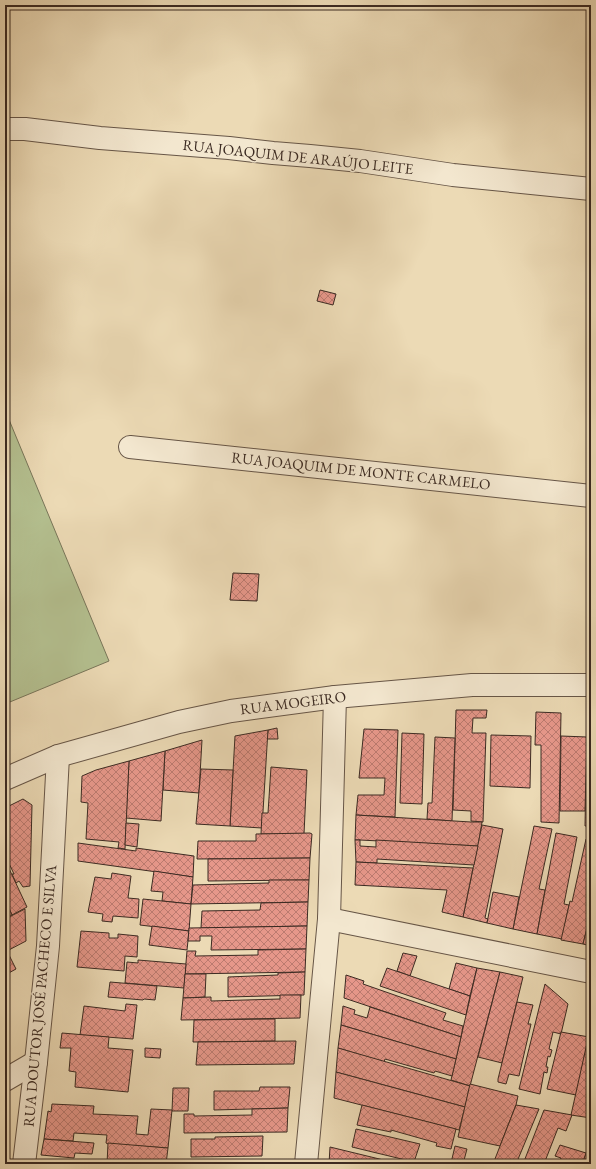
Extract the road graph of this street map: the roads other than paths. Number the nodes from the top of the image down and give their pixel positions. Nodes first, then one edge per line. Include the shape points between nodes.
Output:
1 (5, 129) edge
2 (591, 188) edge
3 (130, 447) dead end
4 (591, 496) edge
5 (591, 685) edge
6 (335, 697) junction
7 (58, 756) junction
8 (5, 779) edge
9 (329, 918) junction
10 (591, 972) edge
11 (36, 1062) junction
12 (5, 1080) edge
13 (24, 1164) edge
14 (306, 1164) edge

1 - 2 street, RUA JOAQUIM DE ARAÚJO LEITE via 360,161 453,175
3 - 4 street, RUA JOAQUIM DE MONTE CARMELO
5 - 6 street, RUA MOGEIRO via 472,685
6 - 7 street, RUA MOGEIRO via 191,719
6 - 9 street
7 - 8 street, RUA MOGEIRO
7 - 11 street, RUA DOUTOR JOSÉ PACHECO E SILVA via 48,946
9 - 10 street
9 - 14 street
11 - 12 street
11 - 13 street, RUA DOUTOR JOSÉ PACHECO E SILVA

